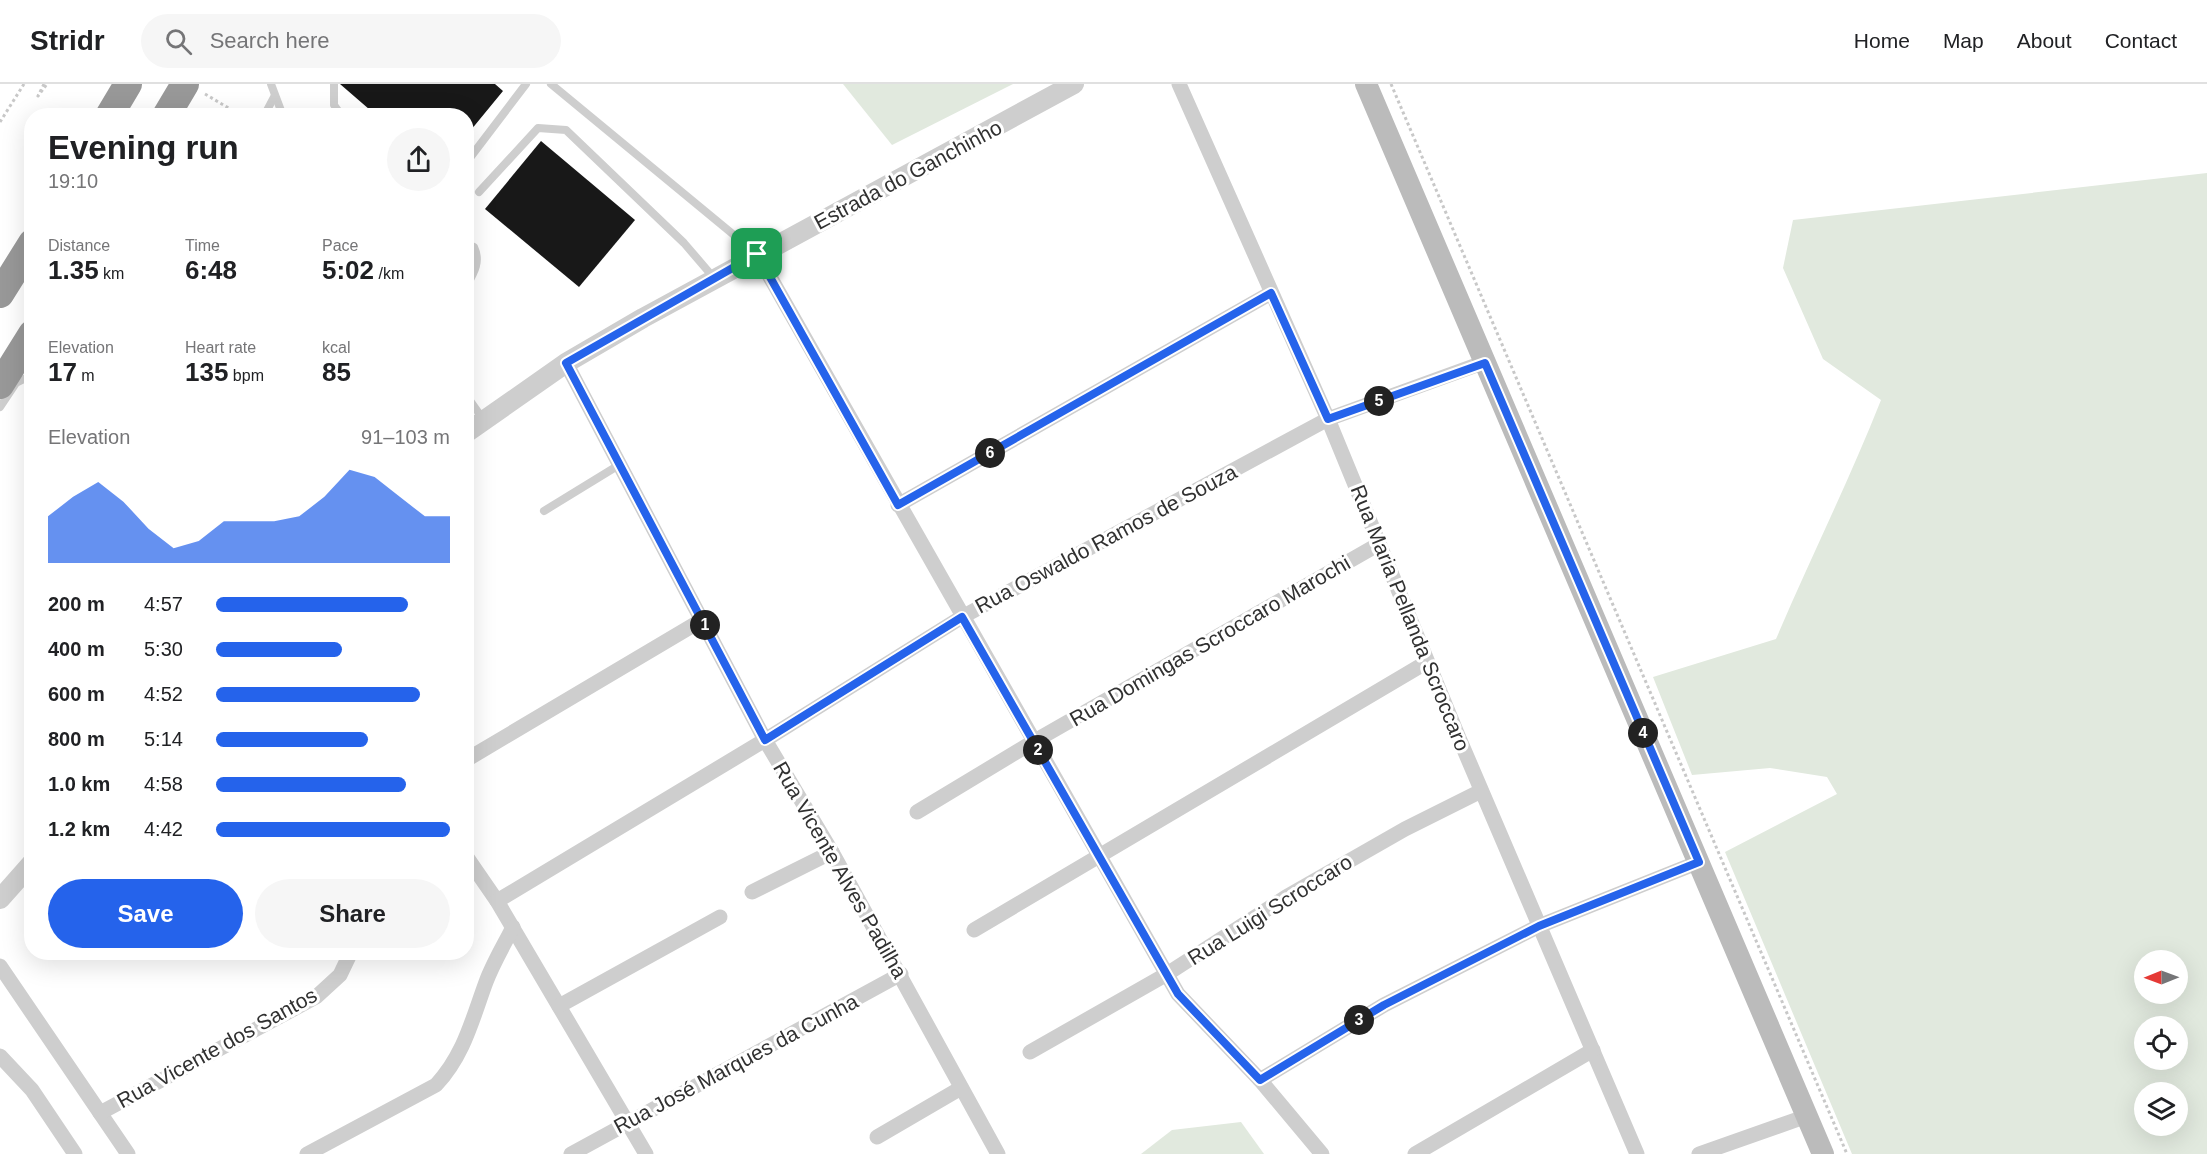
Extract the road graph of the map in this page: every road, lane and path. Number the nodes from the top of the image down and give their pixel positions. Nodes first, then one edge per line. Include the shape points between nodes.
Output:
1 (24, 84) edge
2 (128, 84) edge
3 (271, 84) edge
4 (334, 84) edge
5 (526, 84) edge
6 (551, 84) edge
7 (1074, 84) edge
8 (1179, 84) edge
9 (1366, 84) edge
10 (1391, 84) edge
11 (191, 87) edge
12 (274, 97) junction
13 (114, 108) edge
14 (173, 108) edge
15 (228, 108) edge
16 (268, 108) edge
17 (279, 108) edge
18 (336, 108) edge
19 (0, 122) edge
20 (474, 152) edge
21 (479, 192) dead end
22 (474, 247) edge
23 (757, 254) junction
24 (24, 256) edge
25 (474, 273) edge
26 (714, 278) junction
27 (1271, 293) junction
28 (0, 294) edge
29 (24, 347) edge
30 (566, 363) junction
31 (1485, 363) junction
32 (24, 379) edge
33 (0, 385) edge
34 (0, 407) edge
35 (474, 407) edge
36 (1328, 419) junction
37 (484, 421) junction
38 (474, 428) edge
39 (619, 465) junction
40 (898, 505) junction
41 (544, 511) dead end
42 (1379, 544) junction
43 (962, 617) junction
44 (702, 620) junction
45 (1427, 662) junction
46 (765, 740) junction
47 (1033, 742) junction
48 (474, 755) edge
49 (1481, 791) junction
50 (917, 812) dead end
51 (832, 852) junction
52 (1099, 855) junction
53 (1699, 862) junction
54 (474, 868) edge
55 (24, 872) edge
56 (752, 892) dead end
57 (0, 899) edge
58 (497, 901) junction
59 (720, 917) dead end
60 (1539, 926) junction
61 (513, 927) junction
62 (974, 930) dead end
63 (347, 960) edge
64 (0, 966) edge
65 (901, 974) junction
66 (1167, 974) junction
67 (559, 1006) junction
68 (1593, 1050) junction
69 (1030, 1052) dead end
70 (0, 1056) edge
71 (1260, 1080) junction
72 (962, 1088) junction
73 (100, 1113) junction
74 (1807, 1116) junction
75 (627, 1122) junction
76 (877, 1137) dead end
77 (75, 1154) edge
78 (128, 1154) edge
79 (307, 1154) edge
80 (571, 1154) edge
81 (646, 1154) edge
82 (998, 1154) edge
83 (1322, 1154) edge
84 (1415, 1154) edge
85 (1637, 1154) edge
86 (1699, 1154) edge
87 (1823, 1154) edge
88 (1847, 1154) edge

1 - 19 path
2 - 13 highway
3 - 12 lane
4 - 18 lane
5 - 20 lane
6 - 23 lane
7 - 23 street, Estrada do Ganchinho
8 - 27 street, Rua Maria Pellanda Scroccaro
9 - 31 main road
10 - 88 path
11 - 14 highway
11 - 15 path
12 - 16 lane
12 - 17 lane
21 - 26 lane via 537,128 566,130 684,243
22 - 25 lane via 478,255
23 - 26 street, Estrada do Ganchinho
23 - 40 street
24 - 28 highway
26 - 30 street, Estrada do Ganchinho
27 - 36 street, Rua Maria Pellanda Scroccaro
27 - 40 street
29 - 33 highway
30 - 37 street, Estrada do Ganchinho
30 - 39 street, Rua Vicente Alves Padilha
31 - 36 street, Rua Oswaldo Ramos de Souza
31 - 53 main road
32 - 34 lane via 16,383
35 - 37 lane
36 - 42 street, Rua Maria Pellanda Scroccaro
36 - 43 street, Rua Oswaldo Ramos de Souza
37 - 38 street, Estrada do Ganchinho
39 - 41 lane
39 - 44 street, Rua Vicente Alves Padilha
40 - 43 street
42 - 45 street, Rua Maria Pellanda Scroccaro
42 - 47 street, Rua Domingas Scroccaro Marochi
43 - 46 street, Rua Oswaldo Ramos de Souza
43 - 47 street
44 - 46 street, Rua Vicente Alves Padilha
44 - 48 street
45 - 49 street, Rua Maria Pellanda Scroccaro
45 - 52 street
46 - 51 street, Rua Vicente Alves Padilha
46 - 58 street, Rua Oswaldo Ramos de Souza
47 - 50 street, Rua Domingas Scroccaro Marochi
47 - 52 street
49 - 60 street, Rua Maria Pellanda Scroccaro
49 - 66 street, Rua Luigi Scroccaro via 1286,897
51 - 56 street
51 - 65 street, Rua Vicente Alves Padilha
52 - 62 street
52 - 66 street
53 - 60 street
53 - 74 main road
54 - 58 street
55 - 57 street
58 - 61 street
59 - 67 street
60 - 68 street, Rua Maria Pellanda Scroccaro
60 - 71 street via 1384,1005
61 - 67 street
61 - 79 street via 487,979 452,1068 436,1085
63 - 73 street, Rua Vicente dos Santos via 340,975 315,997
64 - 73 street
65 - 72 street, Rua Vicente Alves Padilha
65 - 75 street, Rua José Marques da Cunha
66 - 69 street, Rua Luigi Scroccaro
66 - 71 street via 1178,994
67 - 75 street
68 - 84 street
68 - 85 street, Rua Maria Pellanda Scroccaro
70 - 77 street via 32,1090
71 - 83 street
72 - 76 street
72 - 82 street, Rua Vicente Alves Padilha
73 - 78 street
74 - 86 street
74 - 87 main road
75 - 80 street, Rua José Marques da Cunha
75 - 81 street

